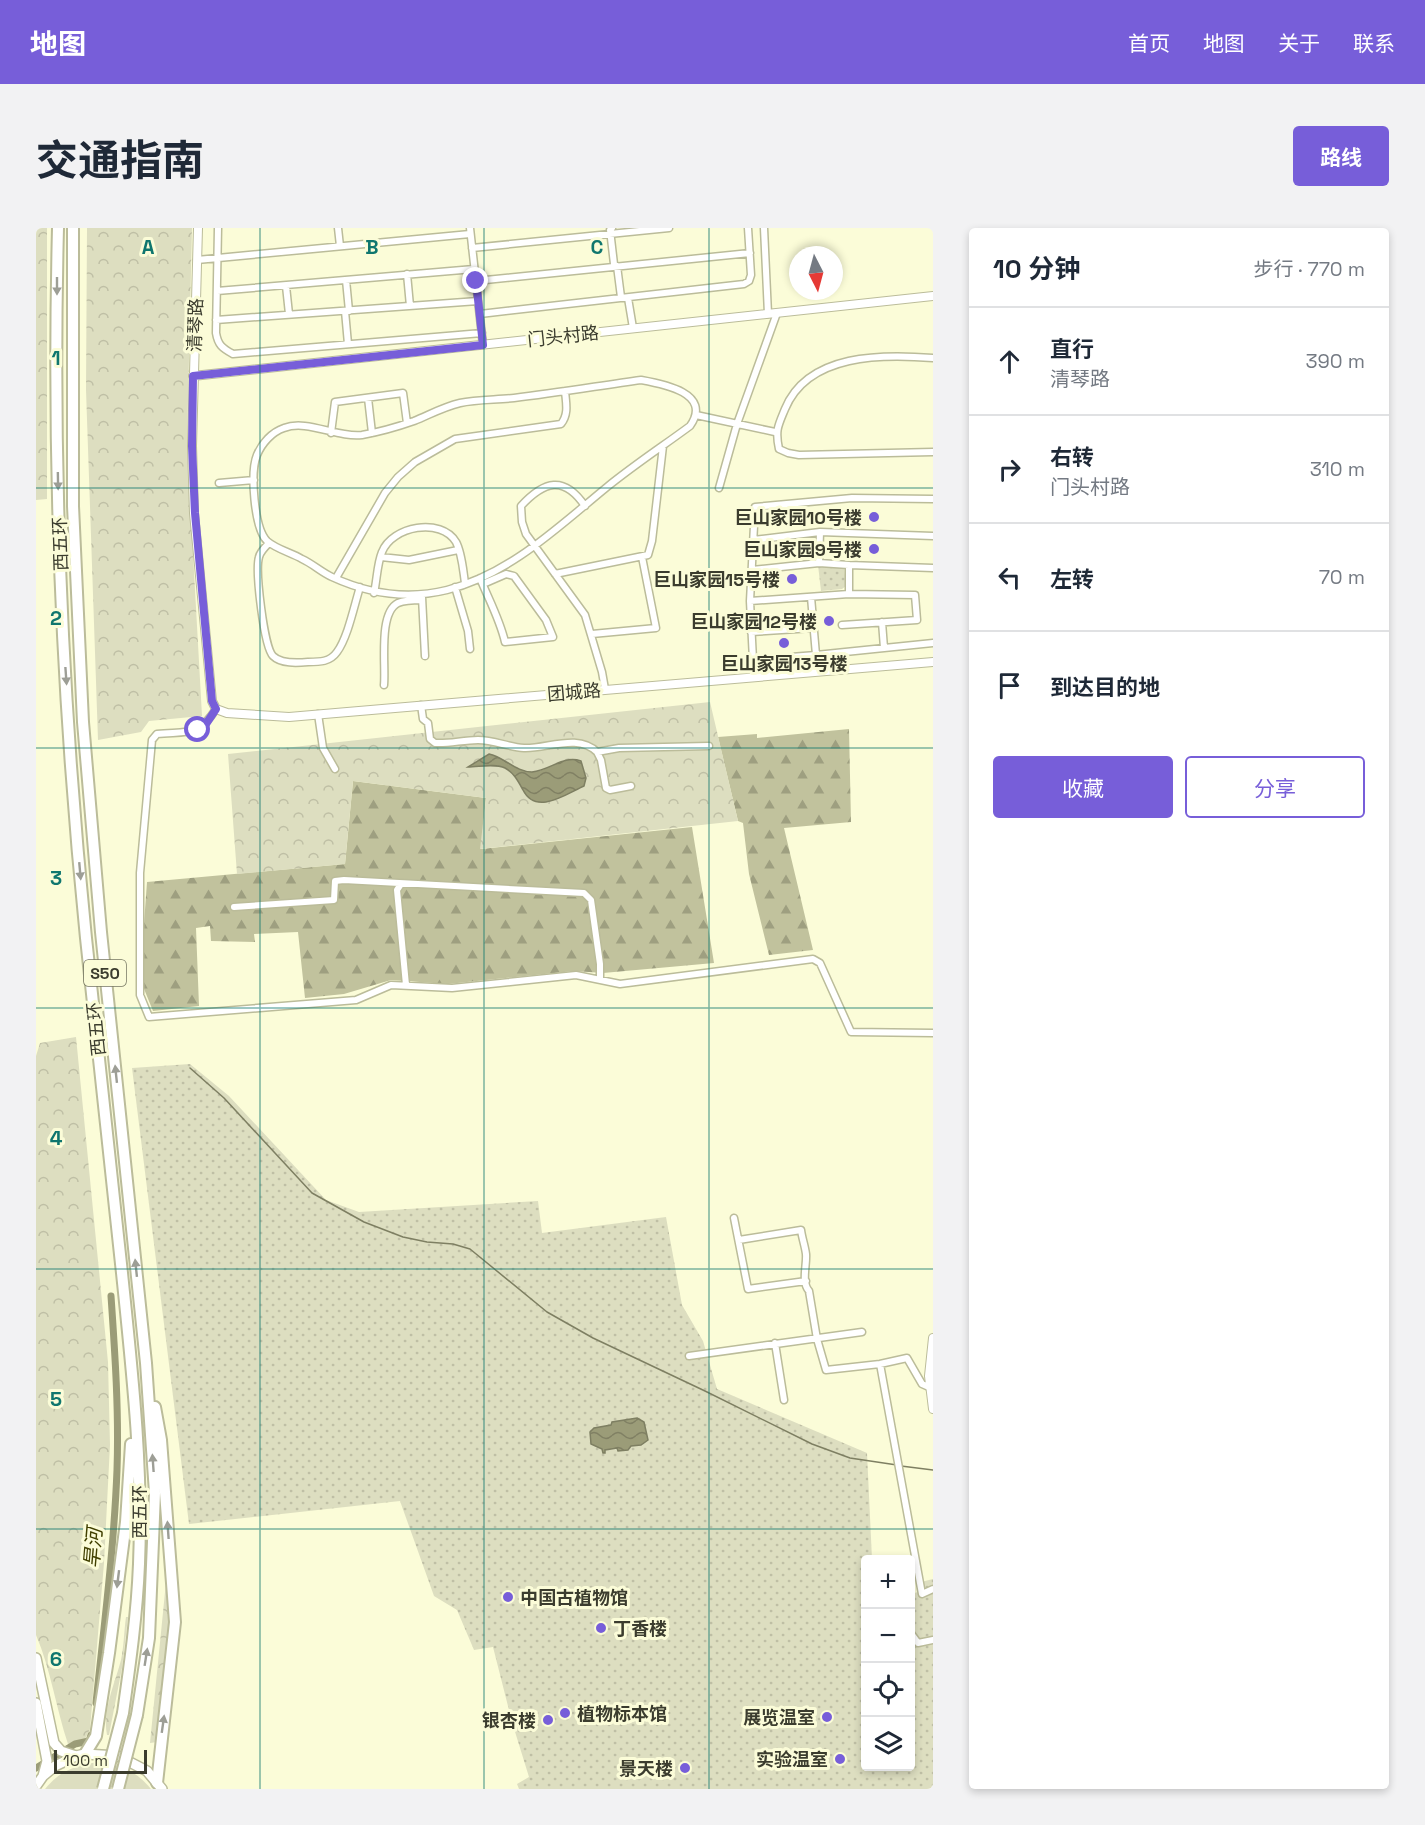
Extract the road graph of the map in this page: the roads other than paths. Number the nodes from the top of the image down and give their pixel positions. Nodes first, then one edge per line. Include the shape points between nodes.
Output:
1 (57, 228) edge
2 (73, 228) edge
3 (198, 228) edge
4 (218, 228) edge
5 (338, 228) edge
6 (669, 228) edge
7 (748, 228) edge
8 (764, 228) edge
9 (470, 231) edge
10 (611, 231) edge
11 (340, 246) junction
12 (472, 248) junction
13 (750, 253) junction
14 (217, 258) junction
15 (197, 260) junction
16 (617, 266) junction
17 (474, 268) junction
18 (407, 274) junction
19 (346, 280) junction
20 (476, 281) junction
21 (286, 286) junction
22 (217, 291) junction
23 (933, 296) edge
24 (628, 298) junction
25 (478, 301) junction
26 (410, 306) junction
27 (347, 311) junction
28 (289, 314) junction
29 (480, 314) junction
30 (773, 314) junction
31 (216, 320) junction
32 (633, 328) junction
33 (482, 333) junction
34 (348, 344) junction
35 (483, 345) junction
36 (933, 358) edge
37 (193, 376) junction
38 (565, 391) junction
39 (368, 398) junction
40 (696, 415) junction
41 (407, 423) junction
42 (737, 424) junction
43 (775, 432) junction
44 (331, 433) junction
45 (372, 433) junction
46 (663, 446) junction
47 (933, 452) edge
48 (254, 480) junction
49 (219, 483) dead end
50 (719, 488) dead end
51 (933, 499) edge
52 (585, 506) junction
53 (820, 532) junction
54 (933, 536) edge
55 (753, 540) junction
56 (269, 543) junction
57 (534, 546) junction
58 (458, 550) junction
59 (381, 557) junction
60 (642, 557) junction
61 (819, 563) junction
62 (849, 565) junction
63 (933, 568) edge
64 (752, 570) junction
65 (555, 574) junction
66 (336, 578) junction
67 (481, 581) junction
68 (465, 583) junction
69 (360, 587) junction
70 (455, 587) junction
71 (374, 593) junction
72 (849, 594) junction
73 (422, 596) junction
74 (811, 597) junction
75 (750, 601) junction
76 (882, 622) junction
77 (842, 625) dead end
78 (813, 628) junction
79 (751, 632) junction
80 (592, 634) junction
81 (933, 643) edge
82 (884, 648) junction
83 (470, 649) dead end
84 (816, 655) junction
85 (425, 656) dead end
86 (933, 662) edge
87 (384, 685) dead end
88 (604, 689) junction
89 (421, 705) junction
90 (216, 709) junction
91 (318, 714) junction
92 (709, 746) dead end
93 (597, 752) junction
94 (335, 769) dead end
95 (631, 786) dead end
96 (401, 884) junction
97 (234, 907) dead end
98 (600, 980) junction
99 (406, 985) junction
100 (933, 1034) edge
101 (734, 1218) dead end
102 (739, 1240) junction
103 (806, 1281) junction
104 (862, 1332) dead end
105 (933, 1338) edge
106 (817, 1339) junction
107 (775, 1343) junction
108 (688, 1356) dead end
109 (146, 1364) junction
110 (880, 1364) junction
111 (931, 1388) junction
112 (135, 1395) junction
113 (784, 1400) dead end
114 (933, 1409) edge
115 (933, 1589) edge
116 (915, 1639) edge
117 (933, 1640) edge
118 (36, 1658) edge
119 (36, 1703) edge
120 (80, 1755) junction
121 (43, 1776) junction
122 (36, 1786) edge
123 (160, 1786) edge
124 (103, 1789) edge
125 (118, 1789) edge

1 -> 112 highway, 西五环 / S50 via 58,507 69,723 86,935
109 -> 2 highway, 西五环 / S50 via 83,722 73,495
3 - 15 street, 清琴路
4 - 14 street
5 - 11 street
6 - 10 street
7 - 13 street
8 - 30 street
9 - 11 street
9 - 12 street
10 - 12 street
10 - 16 street
11 - 14 street
12 - 17 street
13 - 16 street
13 - 24 street via 751,275 744,284
14 - 15 street
14 - 22 street
15 - 37 street, 清琴路
16 - 20 street
16 - 24 street via 621,297
17 - 18 street
17 - 20 street
18 - 19 street
18 - 26 street
19 - 21 street
19 - 27 street
20 - 25 street
21 - 22 street
21 - 28 street
22 - 31 street
23 - 30 street, 门头村路
24 - 29 street
24 - 32 street
25 - 26 street
25 - 29 street
26 - 27 street
27 - 28 street
27 - 34 street
28 - 31 street
29 - 33 street
30 - 32 street, 门头村路
30 - 42 street
31 - 34 street via 218,343 233,354
32 - 35 street, 门头村路
33 - 34 street
33 - 35 street
35 - 37 street, 门头村路
36 - 43 street via 876,356 824,370 796,391
37 - 90 street, 清琴路 via 195,513 212,701
38 - 40 street via 640,380 660,383 681,390 693,400
38 - 41 street via 461,403
38 - 66 street via 567,410 561,424 455,439 415,462 384,493
39 - 41 street via 403,393
39 - 44 street via 335,402
39 - 45 street
40 - 42 street
40 - 46 street via 690,426
41 - 45 street
42 - 43 street
42 - 50 street
43 - 47 street via 779,449 799,455
44 - 45 street
44 - 48 street via 312,427 285,427 268,438 256,456
46 - 52 street
46 - 60 street via 652,541 648,555
48 - 49 street
48 - 56 street via 258,518
51 - 55 street via 852,498 755,507
52 - 57 street
52 - 57 street via 563,485 551,484 530,496 521,506 522,522
53 - 54 street
53 - 55 street
53 - 61 street
55 - 64 street
56 - 66 street
56 - 69 street via 259,554 257,566 262,619 271,654 280,661 328,660 337,652
57 - 65 street
57 - 67 street
58 - 59 street via 410,560
58 - 59 street via 445,532 419,528 398,532
58 - 68 street
59 - 71 street
60 - 65 street
60 - 80 street via 656,628
61 - 62 street
61 - 64 street
62 - 63 street
62 - 72 street
64 - 75 street
65 - 80 street via 585,615
66 - 69 street
67 - 67 street via 506,642 553,637 546,620 514,576 506,574
67 - 68 street
68 - 70 street
69 - 71 street
70 - 73 street
70 - 83 street
71 - 73 street
72 - 74 street
72 - 76 street via 915,595 917,620
73 - 85 street
73 - 87 street via 397,603 391,609 386,622
74 - 75 street
74 - 78 street
75 - 79 street
76 - 77 street
76 - 82 street
78 - 79 street
78 - 84 street
79 - 84 street via 753,660
80 - 88 street
81 - 82 street
82 - 84 street
86 - 88 street, 团城路
88 - 89 street, 团城路
89 - 91 street, 团城路
89 - 93 street via 430,739 435,743 477,740 525,748 571,743 587,745
90 - 91 street, 团城路 via 289,717
90 - 99 street via 198,730 157,734 152,740 140,873 140,996 149,1017 356,1000 391,985
91 - 94 street via 323,748
92 - 93 street
93 - 95 street via 606,788
96 - 97 street via 335,881 334,900
96 - 98 street via 584,893 591,900
96 - 99 street via 397,890
98 - 99 street via 576,975 452,988
98 - 100 street via 620,984 813,959 820,963 851,1032
101 - 102 street
102 - 103 street via 748,1289
102 - 103 street via 801,1230
103 - 106 street
104 - 106 street
105 - 111 street
106 - 107 street
106 - 110 street via 826,1370
107 - 108 street
107 - 113 street
123 -> 109 highway via 175,1622 161,1440
125 -> 109 highway, 西五环 / S50, bridge via 137,1715 149,1638 155,1493
110 - 111 street via 908,1358 922,1384
110 - 115 street via 922,1594
111 - 114 street
112 -> 120 highway via 126,1522 109,1653 96,1736
112 - 124 highway, 西五环 / S50, bridge via 140,1493 134,1637 123,1713
116 - 117 street via 918,1643
118 - 120 main road via 54,1743 62,1751
119 - 121 main road via 47,1761
120 - 121 main road
120 - 123 main road via 118,1756 147,1771
121 - 122 main road

